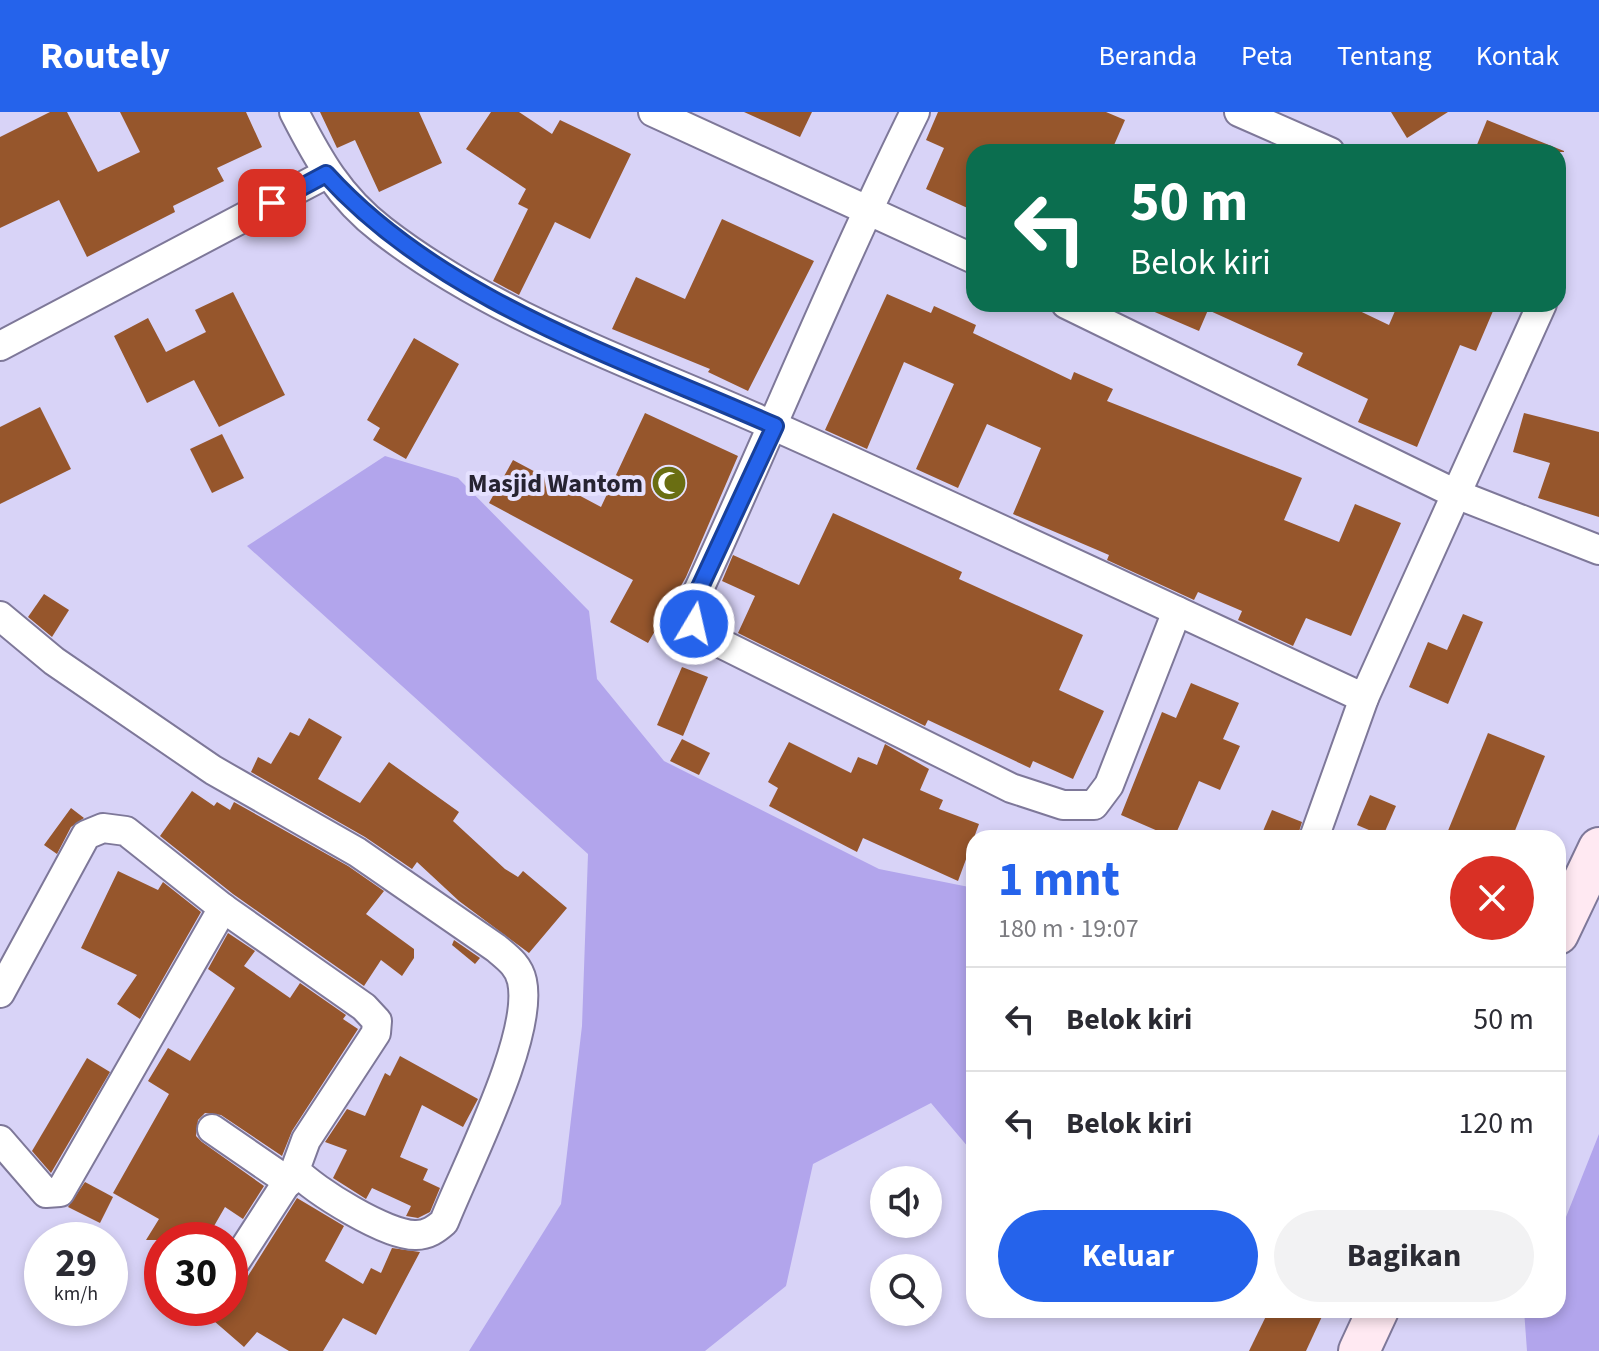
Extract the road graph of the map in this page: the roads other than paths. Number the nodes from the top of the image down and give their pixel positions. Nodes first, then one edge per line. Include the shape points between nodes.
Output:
1 (294, 112) edge
2 (653, 112) edge
3 (915, 112) edge
4 (1239, 112) edge
5 (1312, 144) edge
6 (326, 174) junction
7 (868, 208) junction
8 (966, 255) edge
9 (1082, 312) edge
10 (1538, 312) edge
11 (0, 346) edge
12 (775, 426) junction
13 (1456, 494) junction
14 (1599, 550) edge
15 (1177, 611) junction
16 (0, 616) edge
17 (1364, 698) junction
18 (1317, 830) edge
19 (1599, 848) edge
20 (223, 908) junction
21 (1566, 917) edge
22 (0, 993) edge
23 (212, 1129) dead end
24 (0, 1140) edge
25 (292, 1176) junction
26 (248, 1243) edge
27 (1374, 1318) edge
28 (1359, 1351) edge

1 - 6 street
2 - 7 street
3 - 7 street
4 - 5 street
6 - 11 street
6 - 12 street via 382,230 502,305
7 - 8 street
7 - 12 street
9 - 13 street
10 - 13 street
12 - 15 street
12 - 15 street via 694,600 698,631 1011,788 1074,807 1094,805 1109,785
13 - 14 street
13 - 17 street
15 - 17 street
16 - 25 street via 54,661 213,770 357,852 515,964 525,998 519,1036 444,1222 434,1231 402,1233
17 - 18 street
19 - 21 street
20 - 22 street via 126,831 103,828 86,835
20 - 24 street via 60,1192 46,1193
20 - 25 street via 377,1021 376,1033 306,1140
23 - 25 street
25 - 26 street
27 - 28 street

